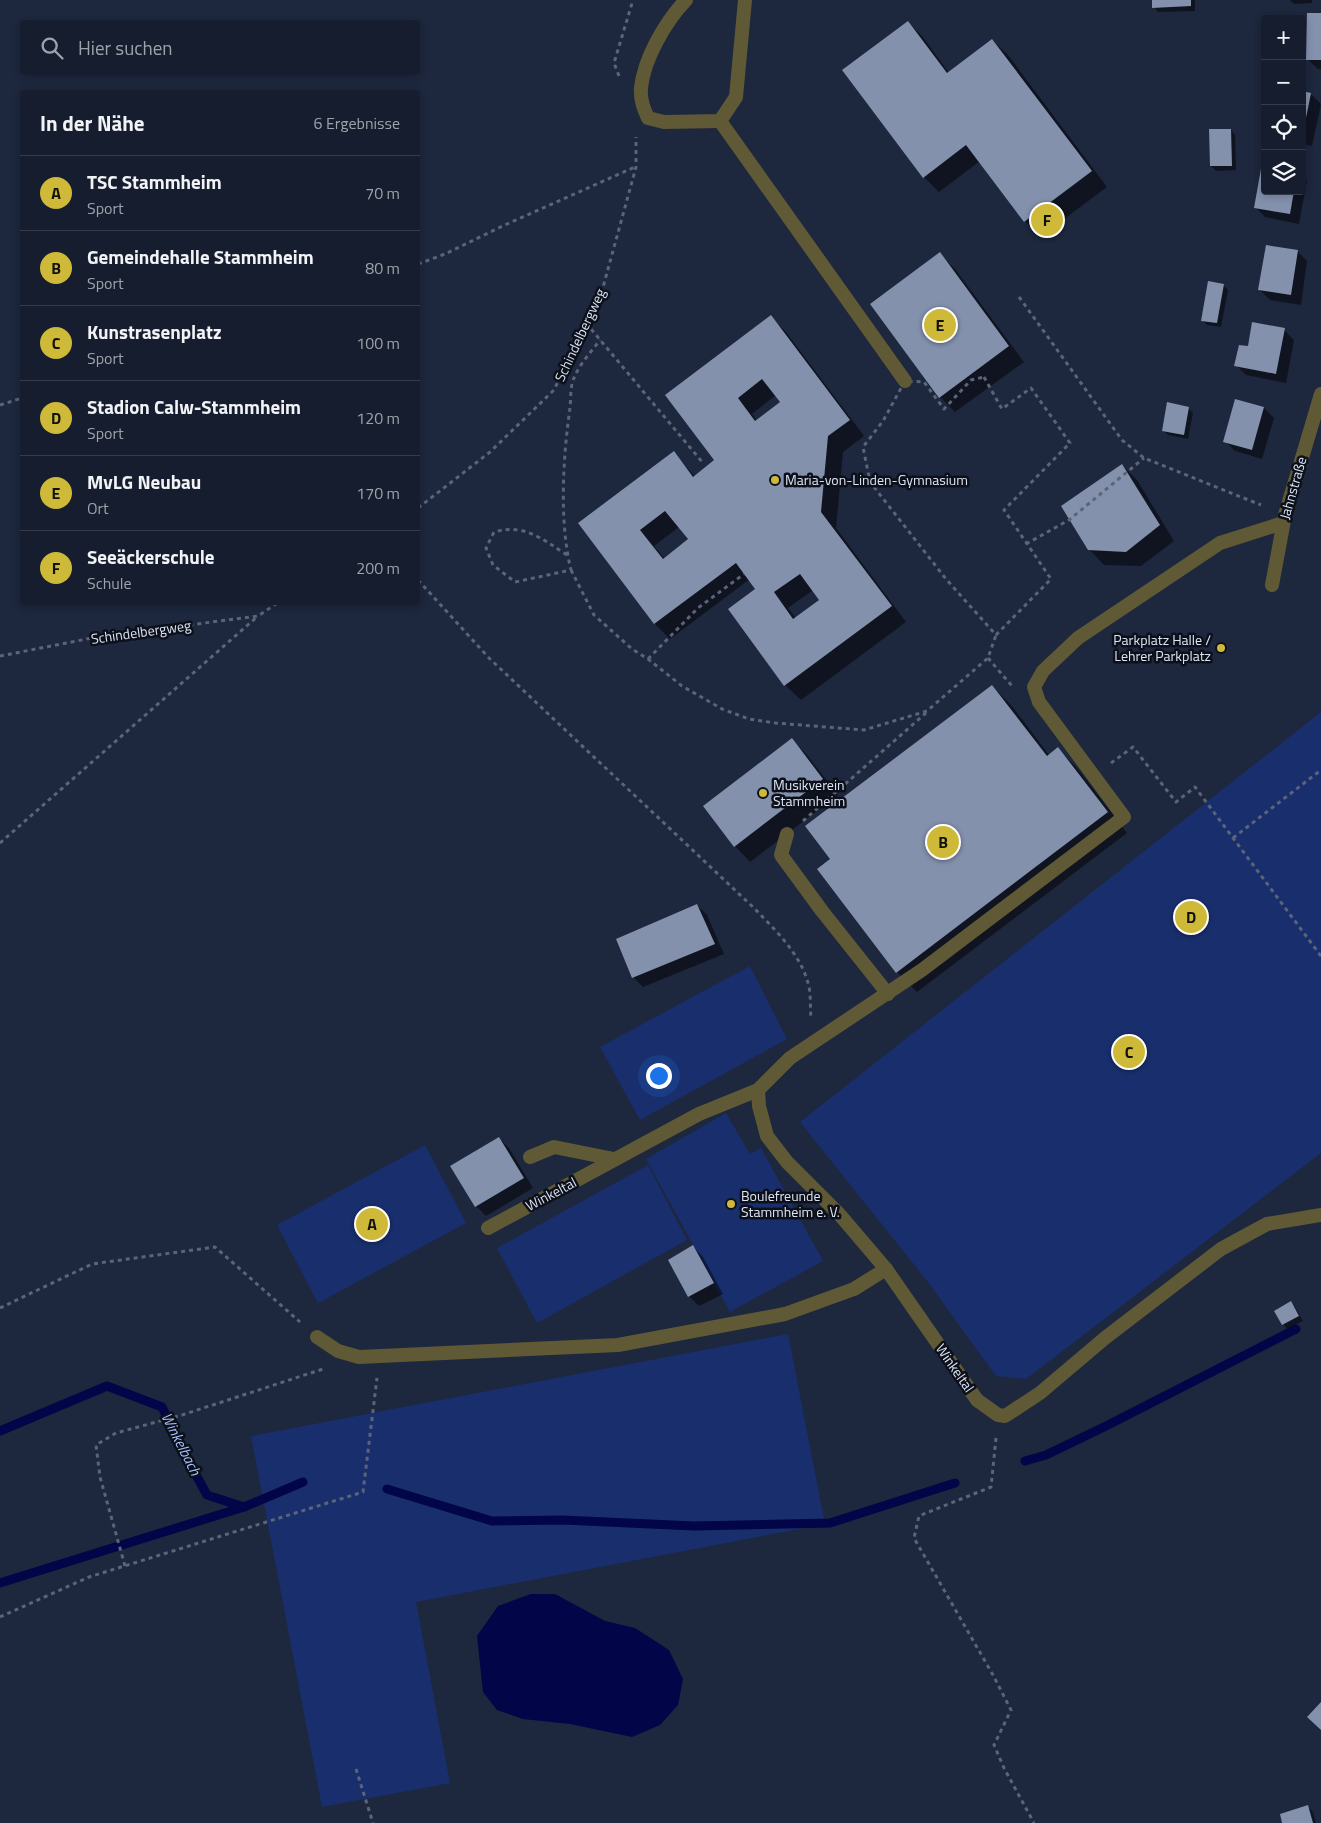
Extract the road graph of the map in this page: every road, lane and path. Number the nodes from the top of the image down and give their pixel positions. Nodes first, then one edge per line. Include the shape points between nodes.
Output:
1 (686, 0) edge
2 (746, 0) edge
3 (642, 105) junction
4 (720, 121) junction
5 (636, 167) junction
6 (420, 263) edge
7 (1019, 297) dead end
8 (586, 323) junction
9 (600, 340) junction
10 (905, 381) junction
11 (1321, 394) edge
12 (20, 399) edge
13 (0, 405) edge
14 (1144, 458) junction
15 (703, 463) dead end
16 (420, 506) edge
17 (1284, 519) junction
18 (1026, 544) junction
19 (567, 555) junction
20 (570, 570) junction
21 (744, 574) dead end
22 (420, 582) edge
23 (1272, 585) dead end
24 (274, 605) edge
25 (258, 616) junction
26 (996, 635) junction
27 (0, 656) edge
28 (988, 658) junction
29 (648, 659) junction
30 (1014, 688) dead end
31 (927, 711) junction
32 (1111, 763) dead end
33 (1321, 770) edge
34 (787, 834) joint
35 (1233, 838) junction
36 (0, 843) edge
37 (1321, 956) edge
38 (888, 994) junction
39 (811, 1043) junction
40 (758, 1090) junction
41 (530, 1157) dead end
42 (614, 1160) junction
43 (1321, 1215) edge
44 (488, 1228) dead end
45 (886, 1269) junction
46 (0, 1308) edge
47 (317, 1337) joint
48 (380, 1355) junction
49 (359, 1357) junction
50 (998, 1415) junction
51 (125, 1566) junction
52 (0, 1617) edge
53 (356, 1769) dead end
54 (374, 1823) edge
55 (1034, 1823) edge

1 - 3 street via 672,15 647,62 641,88
2 - 4 street via 736,97
3 - 4 street via 648,118 664,122
3 - 5 path, Schindelbergweg via 634,145
4 - 10 street
5 - 6 path
5 - 8 path, Schindelbergweg via 602,291
7 - 14 path via 1122,440
8 - 9 path
8 - 16 path, Schindelbergweg via 554,390 490,452
9 - 15 path
9 - 19 path via 573,378 564,470
10 - 18 path via 924,382 944,408 971,380 984,377 1002,409 1031,388 1070,443 1004,510
10 - 26 path via 863,448 870,482
11 - 17 street, Jahnstraße
12 - 13 path
14 - 17 path
14 - 18 path via 1069,520
17 - 23 street, Jahnstraße
17 - 38 street, Winkeltal via 1220,544 1078,638 1042,671 1034,687 1039,702 1124,817
18 - 26 path via 1051,579
19 - 20 path
19 - 20 path via 525,530 507,528 494,532 486,548 493,565 516,582
20 - 29 path via 594,615
21 - 29 path via 698,608
22 - 39 path via 489,658 780,934 796,956 809,987
24 - 25 path, Schindelbergweg
25 - 27 path, Schindelbergweg via 97,637
25 - 36 path
26 - 28 path
28 - 30 path
28 - 31 path
29 - 31 path via 682,686 722,709 749,719 864,730
31 - 34 path
32 - 35 path via 1133,747 1176,802 1195,787
33 - 35 path
34 - 38 street via 781,855
35 - 37 path
38 - 39 street, Winkeltal
39 - 40 street, Winkeltal via 790,1058
40 - 42 street, Winkeltal via 699,1114
40 - 45 street, Winkeltal via 767,1136
41 - 42 street via 554,1147
42 - 44 street, Winkeltal
43 - 50 street via 1267,1224 1221,1249 1105,1338 1040,1393 1005,1416
45 - 48 street via 854,1289 785,1314 618,1344
45 - 50 street, Winkeltal via 977,1400
46 - 47 path via 92,1264 215,1246
47 - 49 street via 338,1351
48 - 49 street
48 - 51 path via 363,1492
49 - 51 path via 182,1415 116,1433 96,1445 100,1477
50 - 55 path via 991,1487 919,1516 914,1538 1011,1710 994,1745
51 - 52 path via 89,1577
53 - 54 path

